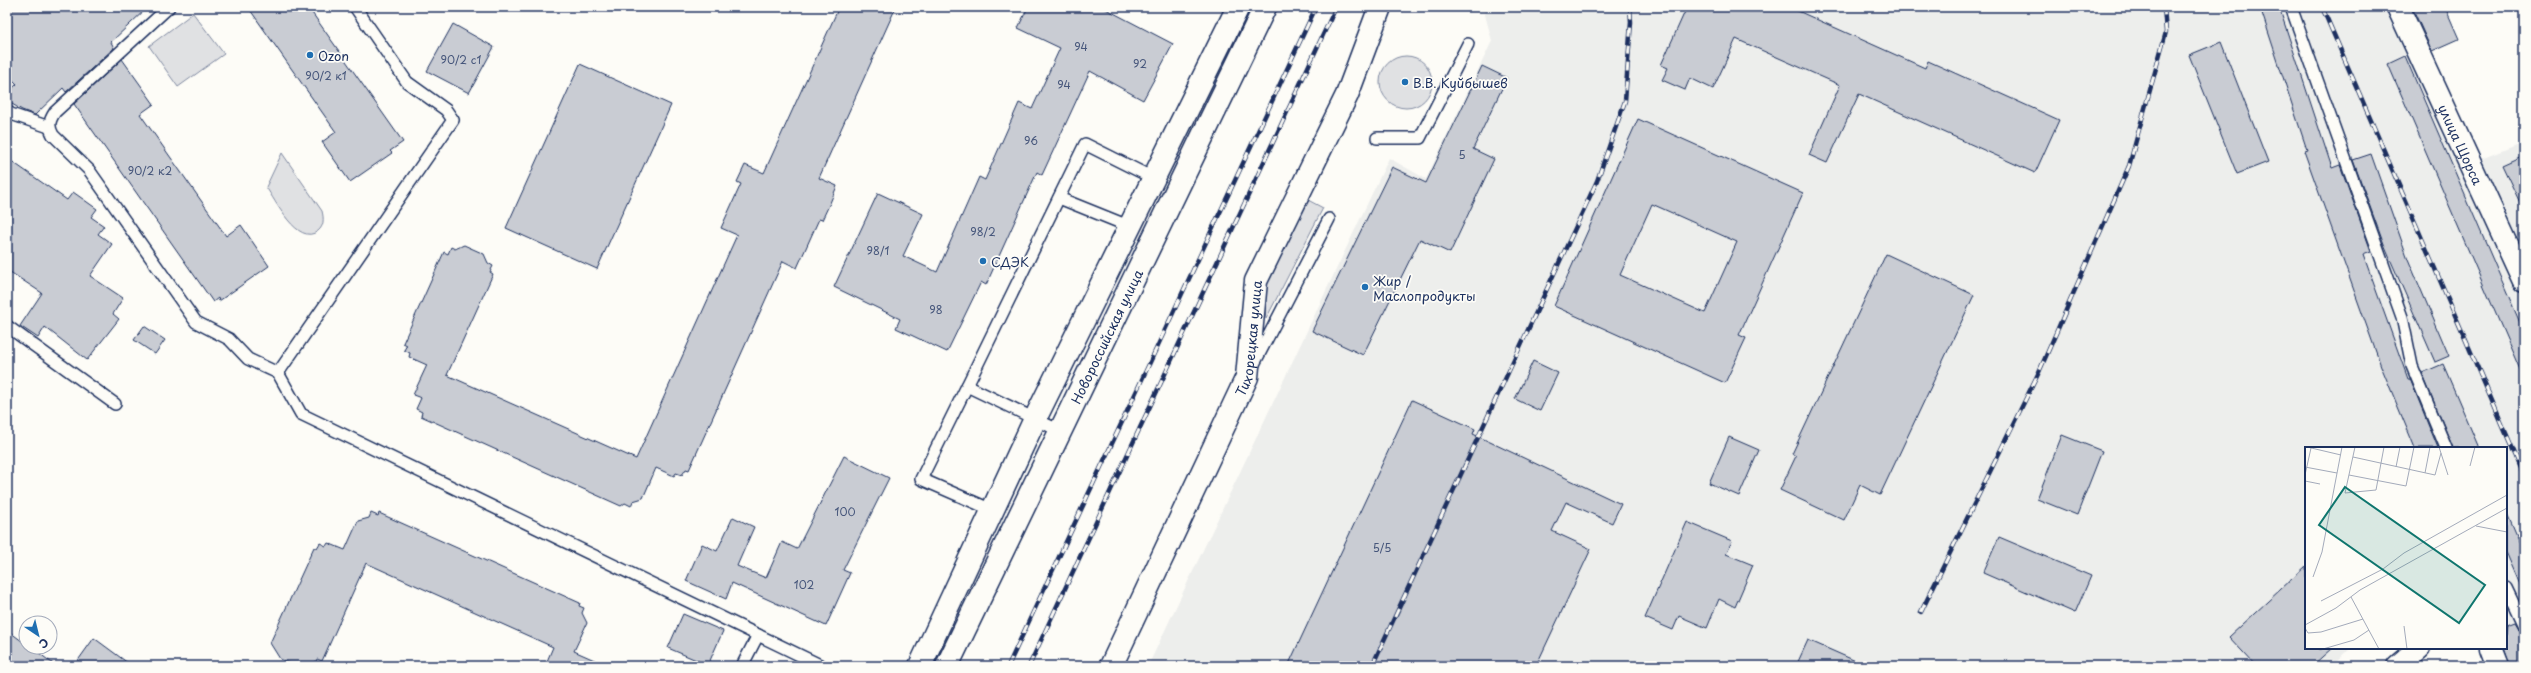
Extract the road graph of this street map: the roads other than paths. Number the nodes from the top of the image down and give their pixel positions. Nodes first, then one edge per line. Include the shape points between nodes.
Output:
1 (169, 7) edge
2 (354, 7) edge
3 (1238, 7) edge
4 (1265, 7) edge
5 (1380, 7) edge
6 (2291, 7) edge
7 (2398, 7) edge
8 (1468, 44) dead end
9 (7, 111) edge
10 (49, 127) junction
11 (1377, 138) dead end
12 (1155, 179) junction
13 (1059, 198) junction
14 (1329, 218) dead end
15 (1131, 227) junction
16 (2524, 281) edge
17 (7, 326) edge
18 (278, 373) junction
19 (1247, 377) junction
20 (966, 386) junction
21 (115, 404) dead end
22 (1035, 419) junction
23 (1060, 431) junction
24 (2446, 447) edge
25 (992, 510) junction
26 (2507, 590) edge
27 (2524, 626) edge
28 (758, 635) junction
29 (2418, 649) edge
30 (2491, 649) edge
31 (742, 666) edge
32 (822, 666) edge
33 (920, 666) edge
34 (947, 666) edge
35 (1111, 666) edge
36 (2398, 666) edge
37 (2498, 666) edge

1 - 10 lane via 55,112 50,119
2 - 18 lane via 407,82 446,110 453,120
3 - 12 main road, Новороссийская улица
4 - 23 main road, Новороссийская улица
5 - 19 main road, Тихорецкая улица via 1346,95 1256,281
6 - 24 lane via 2402,317 2412,366
7 - 16 main road, улица Щорса
8 - 11 lane via 1420,138
9 - 10 lane
10 - 18 lane via 53,135 89,170 196,322 229,339 248,359
12 - 13 lane via 1085,144
12 - 15 main road, Новороссийская улица
13 - 15 lane
13 - 20 lane
14 - 19 lane
15 - 22 main road, Новороссийская улица
17 - 21 lane
18 - 28 lane via 301,414
19 - 35 main road, Тихорецкая улица
20 - 22 lane
20 - 25 lane via 921,479
22 - 23 lane
22 - 25 main road, Новороссийская улица
23 - 34 main road, Новороссийская улица
25 - 33 main road, Новороссийская улица
26 - 27 lane
28 - 31 lane
28 - 32 lane
29 - 36 main road
30 - 37 main road

